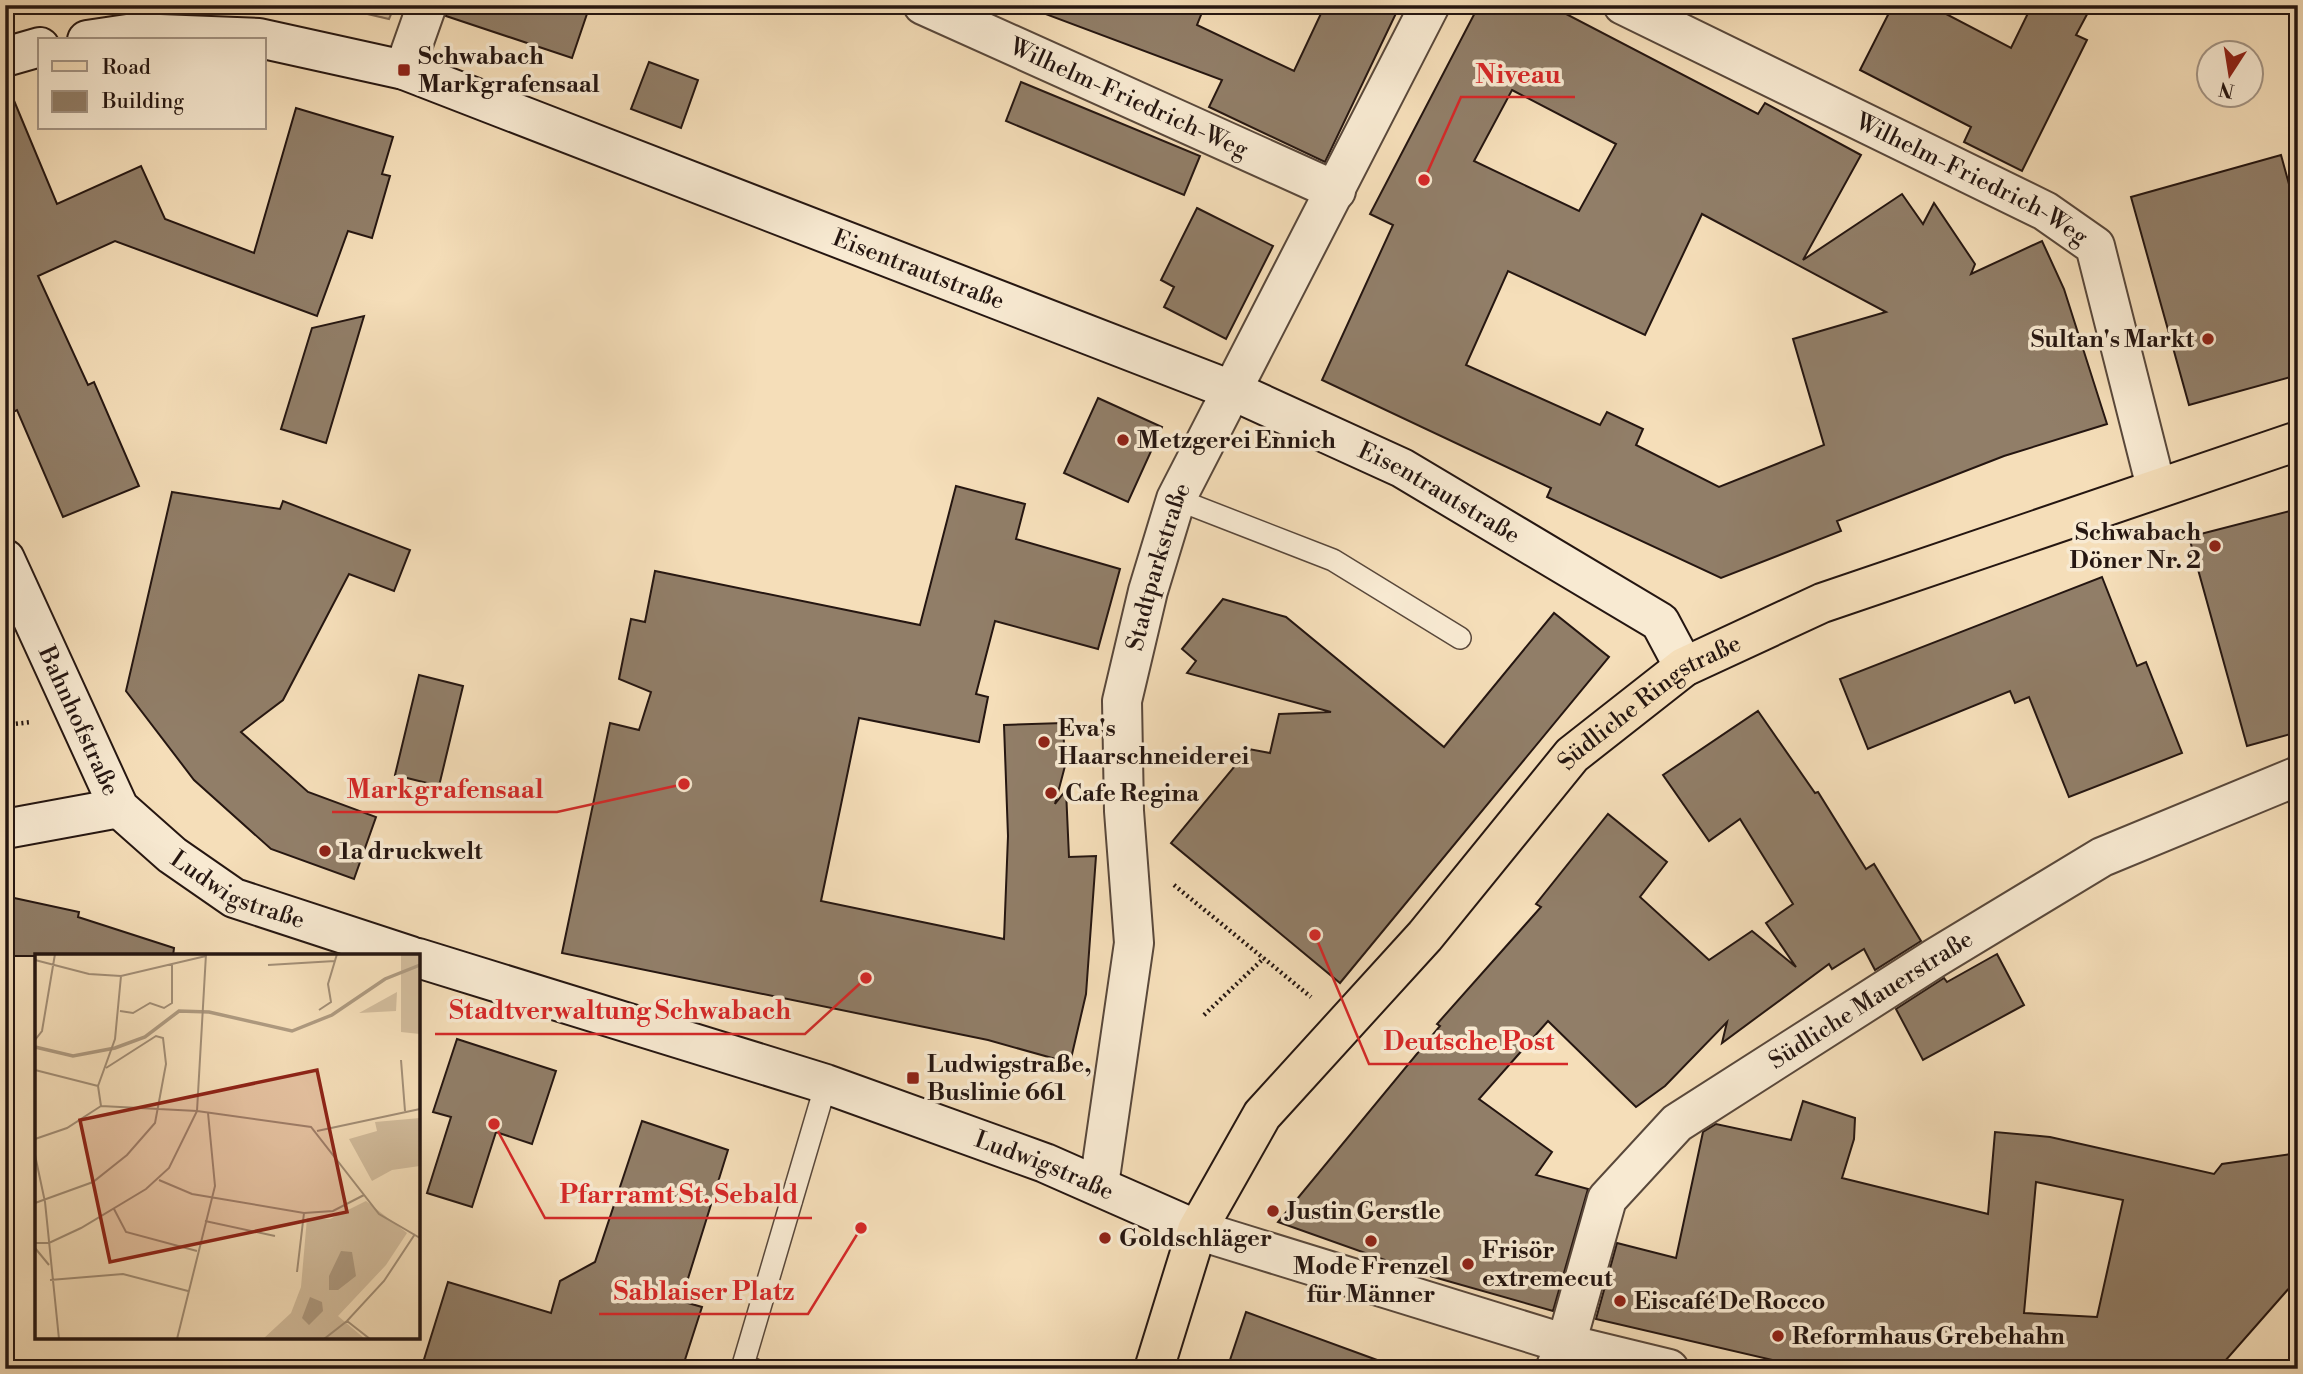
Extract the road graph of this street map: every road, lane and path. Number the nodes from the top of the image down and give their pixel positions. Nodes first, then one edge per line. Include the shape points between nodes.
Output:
1 (427, 5) edge
2 (923, 5) edge
3 (1430, 5) edge
4 (1623, 5) edge
5 (100, 38) edge
6 (259, 38) edge
7 (266, 40) edge
8 (38, 48) edge
9 (5, 57) edge
10 (404, 70) junction
11 (1336, 191) junction
12 (1231, 390) junction
13 (2298, 441) edge
14 (2156, 487) junction
15 (1176, 499) junction
16 (5, 559) edge
17 (1460, 638) dead end
18 (1684, 667) junction
19 (2298, 776) edge
20 (119, 808) junction
21 (5, 829) edge
22 (1127, 846) junction
23 (405, 954) edge
24 (1264, 958) junction
25 (420, 959) edge
26 (1204, 1015) dead end
27 (1345, 1024) junction
28 (827, 1084) junction
29 (1099, 1185) junction
30 (1197, 1230) junction
31 (1561, 1357) edge
32 (753, 1369) edge
33 (1154, 1369) edge
34 (1669, 1369) edge

1 - 10 street
2 - 11 street, Wilhelm-Friedrich-Weg
3 - 11 street, Stadtparkstraße
4 - 14 street, Wilhelm-Friedrich-Weg via 2045,211 2095,246
5 - 6 street, Eisentrautstraße via 134,33
7 - 10 street, Eisentrautstraße
8 - 9 street
10 - 12 street, Eisentrautstraße
11 - 12 street, Stadtparkstraße
12 - 15 street, Stadtparkstraße
12 - 18 street, Eisentrautstraße via 1402,468 1660,622
13 - 14 main road, Südliche Ringstraße
14 - 18 main road, Südliche Ringstraße via 1822,603
15 - 17 lane via 1333,560
15 - 22 street, Stadtparkstraße via 1122,701
16 - 20 street, Bahnhofstraße
18 - 27 main road, Südliche Ringstraße via 1572,755 1425,936
19 - 31 street, Südliche Mauerstraße via 2102,857 1677,1123 1608,1199
20 - 21 street
20 - 23 street, Ludwigstraße via 172,855 234,898
22 - 24 path
22 - 29 street, Stadtparkstraße via 1134,943
24 - 26 path
24 - 27 path
25 - 28 street, Ludwigstraße
27 - 30 main road, Südliche Ringstraße via 1262,1115
28 - 29 street, Ludwigstraße
28 - 32 lane via 743,1365
29 - 30 street, Ludwigstraße
30 - 31 street, Ludwigstraße
30 - 33 main road, Südliche Ringstraße
31 - 34 street, Ludwigstraße

